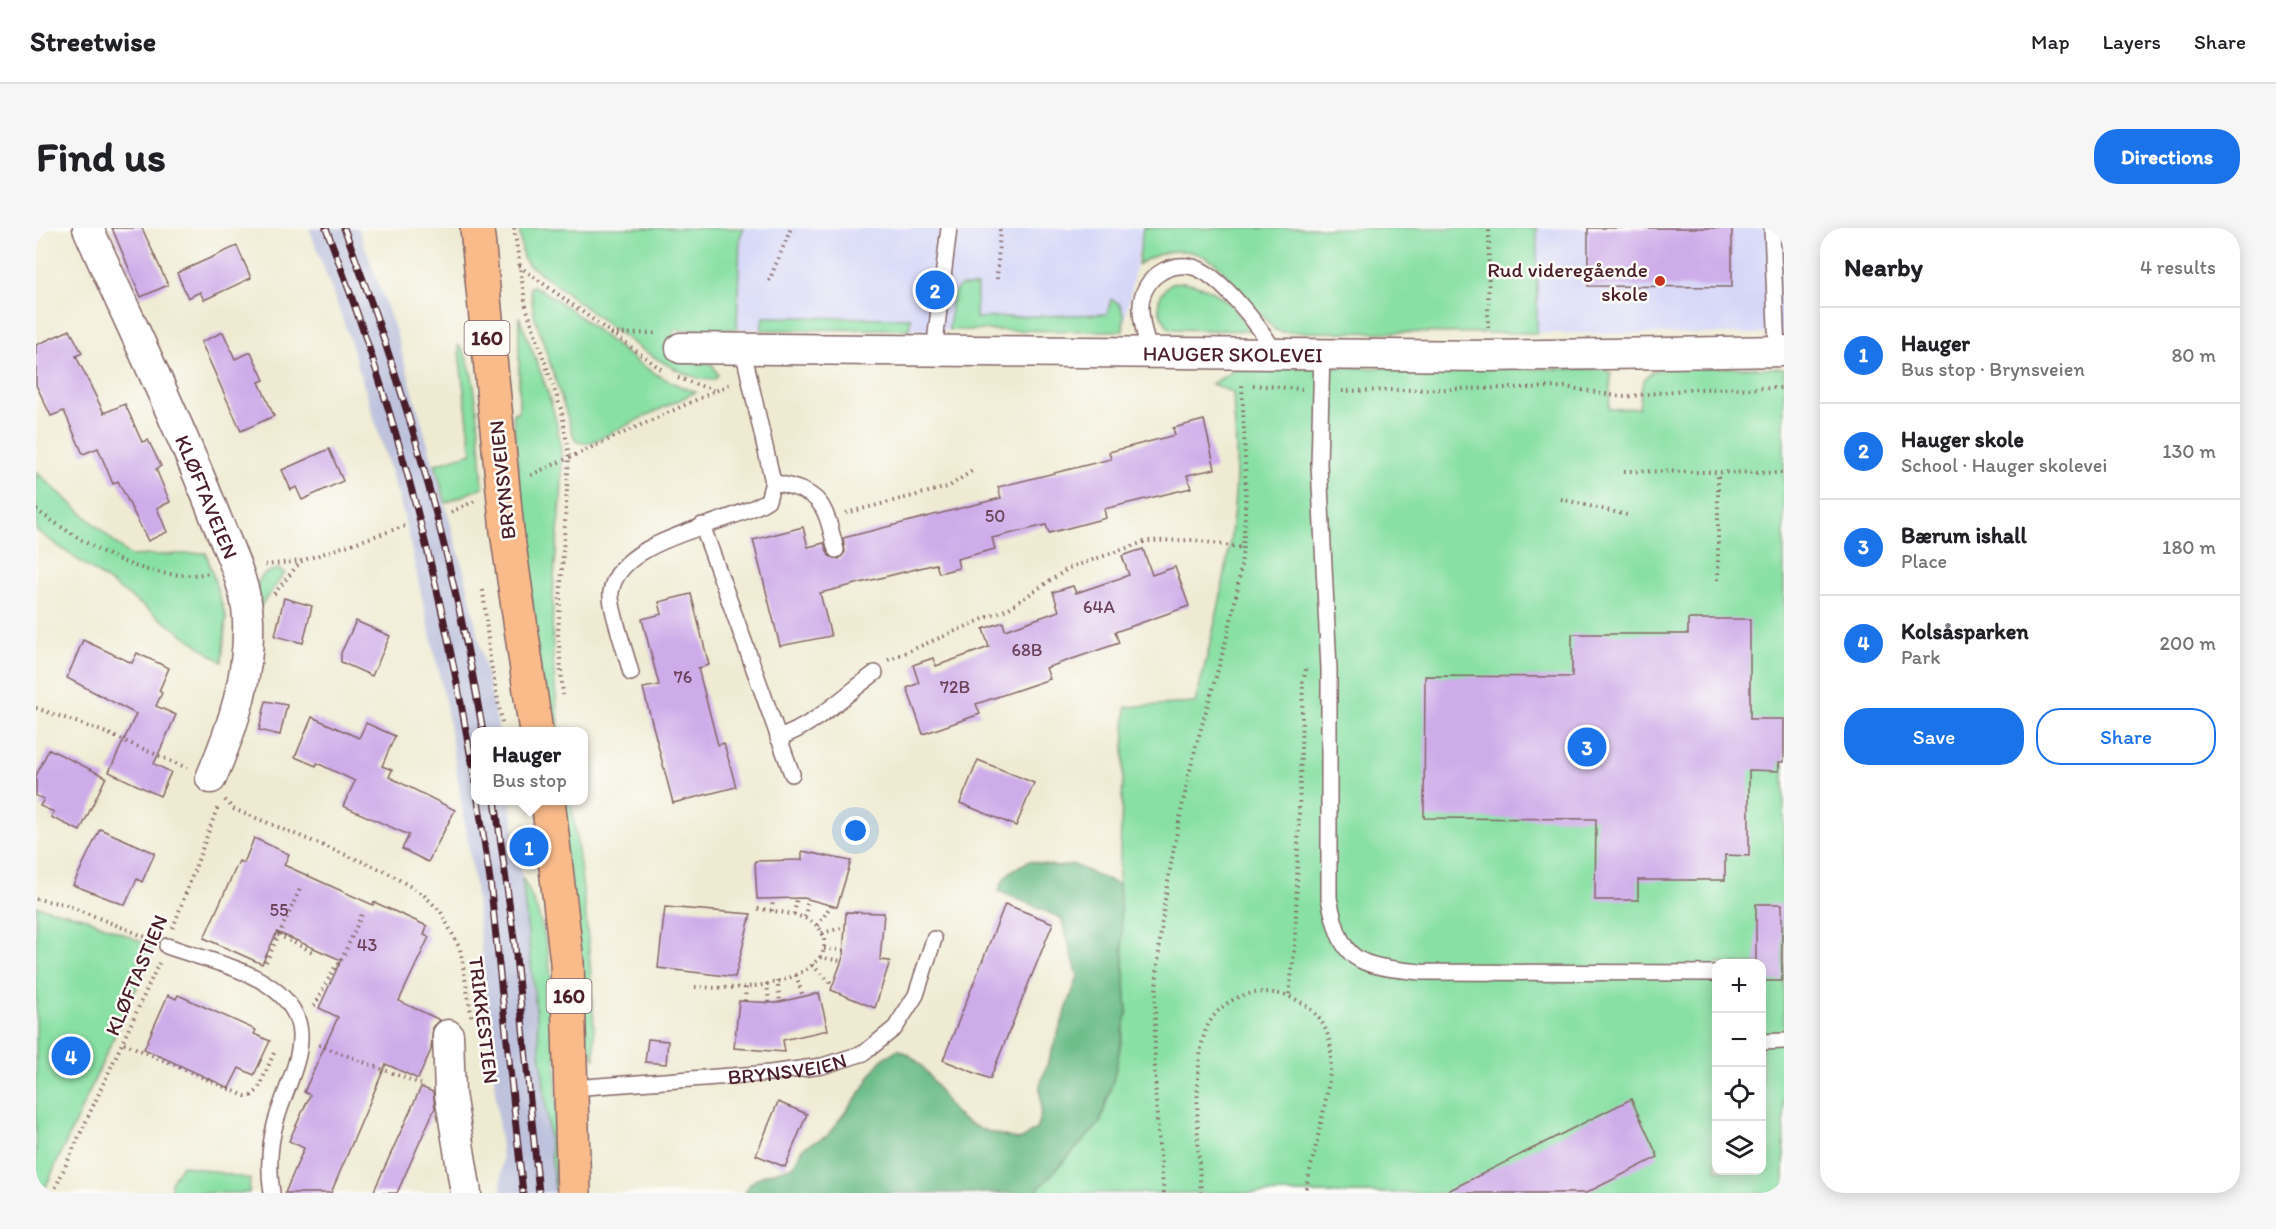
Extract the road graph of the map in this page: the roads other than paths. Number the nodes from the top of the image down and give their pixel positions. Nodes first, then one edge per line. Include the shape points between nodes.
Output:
1 (88, 228) edge
2 (477, 228) edge
3 (950, 228) edge
4 (1772, 228) edge
5 (936, 334) dead end
6 (743, 350) junction
7 (1781, 351) edge
8 (1149, 352) junction
9 (1275, 353) junction
10 (1322, 354) junction
11 (670, 357) road end
12 (773, 482) junction
13 (702, 525) junction
14 (836, 550) dead end
15 (631, 673) dead end
16 (875, 673) road end
17 (535, 727) edge
18 (778, 738) junction
19 (792, 774) dead end
20 (216, 787) road end
21 (548, 805) edge
22 (934, 939) dead end
23 (167, 946) road end
24 (1712, 973) edge
25 (460, 1029) road end
26 (1766, 1041) edge
27 (1784, 1041) edge
28 (572, 1088) junction
29 (272, 1193) edge
30 (466, 1193) edge
31 (574, 1193) edge

1 - 20 street, KLØFTAVEIEN via 186,441 236,569 248,618 246,670
2 - 17 main road, BRYNSVEIEN / 160, bridge via 507,531
3 - 5 lane
4 - 7 lane
6 - 8 street, HAUGER SKOLEVEI
6 - 11 street, HAUGER SKOLEVEI
6 - 12 lane
7 - 10 street, HAUGER SKOLEVEI via 1488,356
8 - 9 street, HAUGER SKOLEVEI
8 - 9 lane via 1140,306 1142,297 1156,276 1178,265 1194,267 1214,279 1266,336
9 - 10 street, HAUGER SKOLEVEI
10 - 24 lane via 1319,464 1329,669 1329,898 1335,931 1347,951 1379,968 1420,972
12 - 13 lane via 768,500 753,510
12 - 14 lane via 810,492 818,499 828,518
13 - 15 lane via 634,557 618,572 611,594
13 - 18 lane
16 - 18 lane via 819,715
18 - 19 lane
21 - 28 main road, 160 via 567,962
22 - 28 lane, BRYNSVEIEN via 916,995 895,1028 864,1053 822,1066
23 - 29 lane via 257,979 291,1007 301,1032 300,1057 276,1120 270,1148
25 - 30 street via 450,1094
26 - 27 lane
28 - 31 main road, 160

